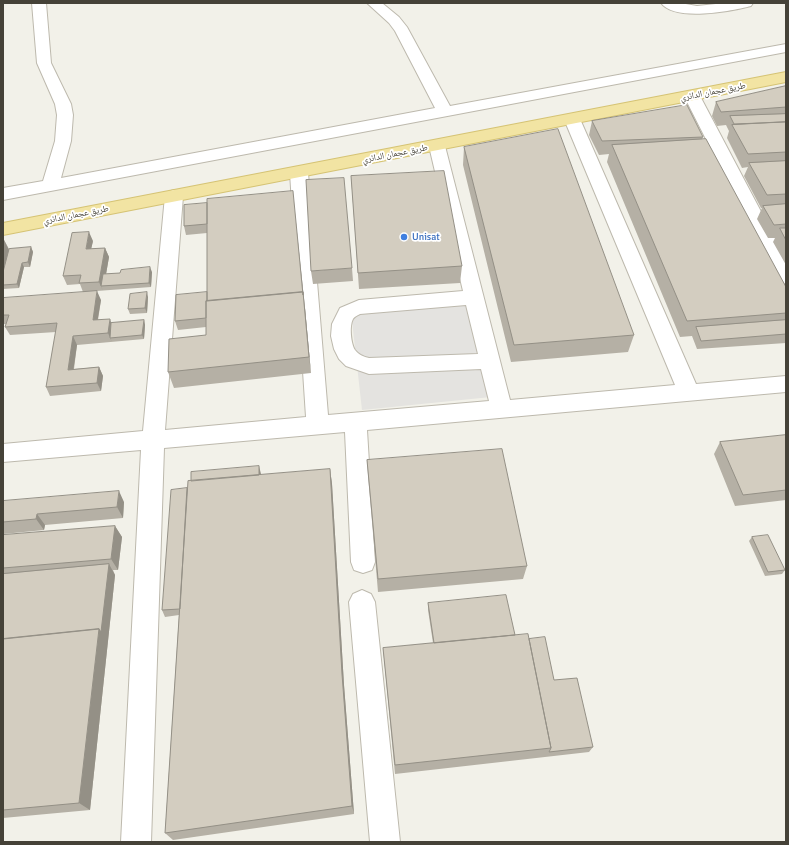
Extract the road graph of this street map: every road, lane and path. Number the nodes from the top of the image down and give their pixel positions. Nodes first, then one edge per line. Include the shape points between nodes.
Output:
1 (39, 3) edge
2 (374, 3) edge
3 (668, 3) edge
4 (746, 3) edge
5 (786, 48) edge
6 (786, 64) edge
7 (786, 77) edge
8 (692, 96) junction
9 (445, 112) junction
10 (572, 119) junction
11 (437, 146) junction
12 (299, 172) junction
13 (50, 186) junction
14 (3, 194) edge
15 (174, 196) junction
16 (3, 214) edge
17 (3, 229) edge
18 (786, 277) edge
19 (473, 297) junction
20 (489, 361) junction
21 (786, 384) edge
22 (689, 392) junction
23 (502, 410) junction
24 (356, 422) junction
25 (318, 426) junction
26 (153, 440) junction
27 (3, 453) edge
28 (363, 562) dead end
29 (362, 602) dead end
30 (136, 842) edge
31 (386, 842) edge

1 - 13 lane via 43,56 65,115 63,141
2 - 9 lane via 402,30
3 - 4 lane via 700,11
5 - 9 lane
6 - 16 main road, طريق عجمان الدائري
7 - 8 main road, طريق عجمان الدائري
8 - 10 main road, طريق عجمان الدائري
8 - 18 lane
9 - 13 lane
10 - 11 main road, طريق عجمان الدائري
10 - 22 lane
11 - 12 main road, طريق عجمان الدائري
11 - 19 lane
12 - 15 main road, طريق عجمان الدائري
12 - 25 lane
13 - 14 lane
15 - 17 main road, طريق عجمان الدائري
15 - 26 lane
19 - 20 lane
19 - 20 lane via 359,307 351,310 342,321 343,349 348,357 357,363 369,366
20 - 23 lane
21 - 22 lane
22 - 23 lane
23 - 24 lane
24 - 25 lane
24 - 28 lane
25 - 26 lane
26 - 27 lane
26 - 30 lane
29 - 31 lane

